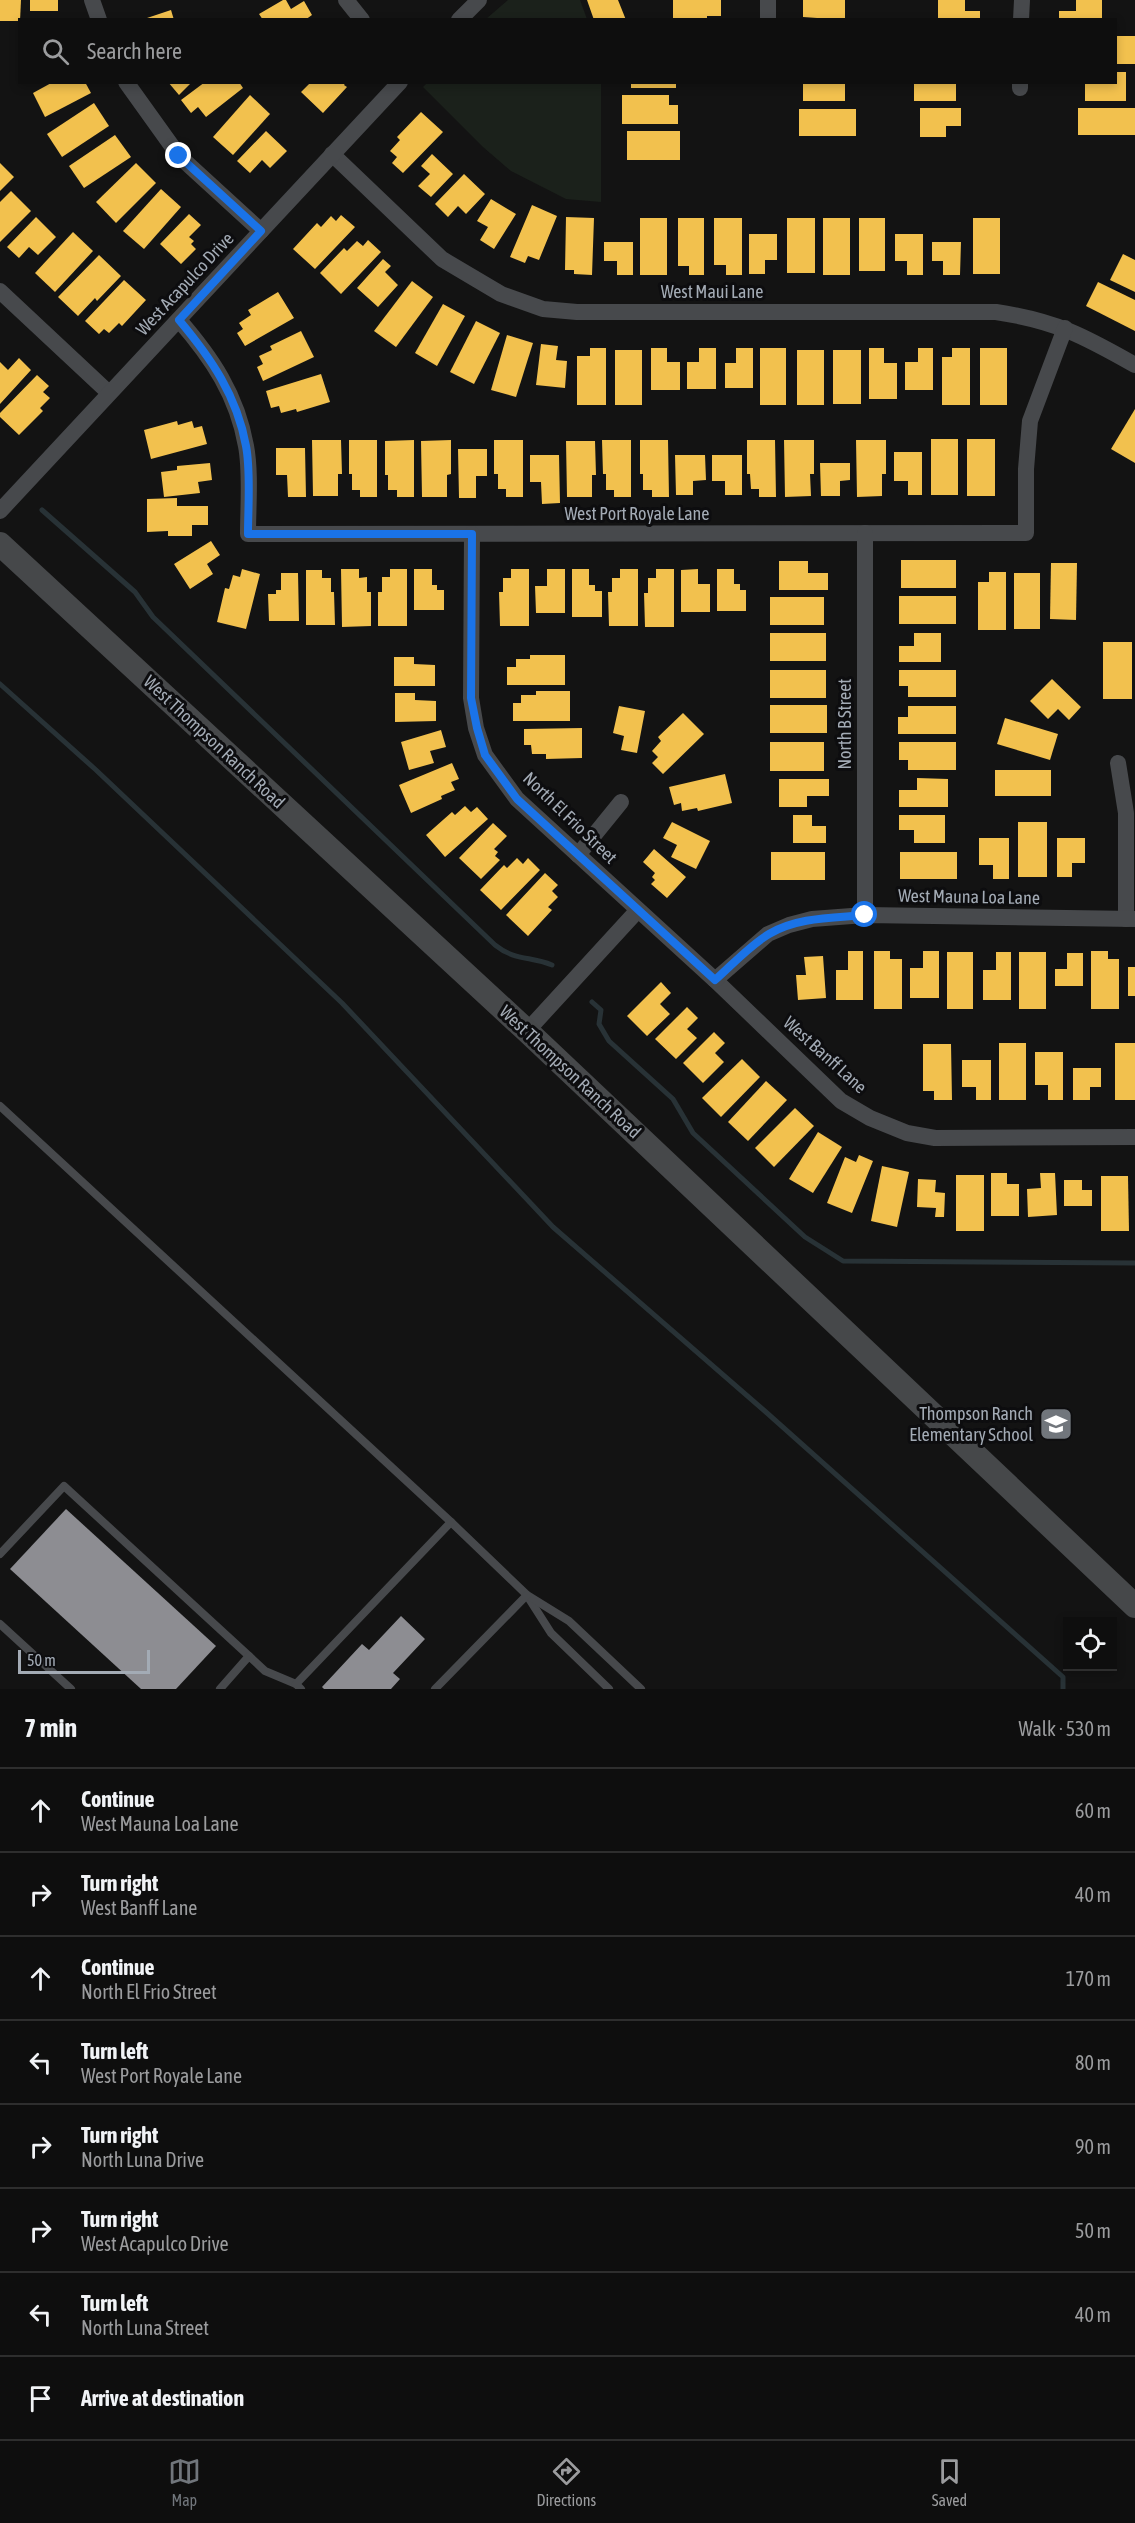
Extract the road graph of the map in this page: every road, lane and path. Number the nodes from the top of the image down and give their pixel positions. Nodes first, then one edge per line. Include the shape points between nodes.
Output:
1 (92, 0) edge
2 (346, 0) edge
3 (479, 0) edge
4 (768, 0) edge
5 (1022, 0) edge
6 (98, 18) edge
7 (360, 18) edge
8 (461, 18) edge
9 (768, 18) edge
10 (1021, 18) edge
11 (127, 84) edge
12 (398, 84) edge
13 (332, 154) junction
14 (261, 231) junction
15 (0, 291) edge
16 (179, 320) junction
17 (1065, 328) junction
18 (1135, 365) edge
19 (109, 393) junction
20 (0, 512) edge
21 (865, 533) junction
22 (472, 534) junction
23 (0, 544) edge
24 (1118, 763) dead end
25 (621, 802) dead end
26 (578, 855) junction
27 (638, 910) junction
28 (865, 915) junction
29 (1131, 919) edge
30 (715, 980) junction
31 (527, 1031) junction
32 (0, 1106) edge
33 (1135, 1137) edge
34 (451, 1522) junction
35 (0, 1554) edge
36 (527, 1594) junction
37 (1135, 1606) edge
38 (0, 1624) edge
39 (249, 1656) junction
40 (298, 1687) edge
41 (71, 1689) edge
42 (220, 1689) edge
43 (435, 1689) edge
44 (609, 1689) edge
45 (641, 1689) edge

1 - 6 street
2 - 7 street
3 - 8 street
4 - 9 street
5 - 10 street
11 - 14 street via 179,156
12 - 13 street, West Acapulco Drive
13 - 14 street, West Acapulco Drive
13 - 17 street, West Maui Lane via 442,259 501,294 543,309 976,311 1023,316
14 - 16 street, West Acapulco Drive
15 - 19 street
16 - 19 street, West Acapulco Drive
16 - 22 street, West Port Royale Lane via 216,366 239,417 247,447 248,534
17 - 18 street, West Maui Lane
17 - 21 street, West Port Royale Lane via 1030,421 1026,533
19 - 20 street, West Acapulco Drive
21 - 22 street, West Port Royale Lane
21 - 28 street, North B Street
22 - 26 street, North El Frio Street via 471,698 485,755 517,799
23 - 31 main road, West Thompson Ranch Road
24 - 29 street via 1126,813
25 - 26 street
26 - 27 street, North El Frio Street
27 - 30 street, West Banff Lane
27 - 31 street
28 - 29 street, West Mauna Loa Lane
28 - 30 street, West Mauna Loa Lane via 812,919 768,934
30 - 33 street, West Banff Lane via 841,1101 907,1133 934,1138
31 - 37 main road, West Thompson Ranch Road
32 - 34 lane
34 - 36 lane
34 - 40 lane
35 - 39 lane via 64,1486
36 - 43 lane
36 - 44 lane via 551,1633
36 - 45 lane via 569,1621
38 - 41 lane
39 - 40 lane via 265,1671
39 - 42 lane

